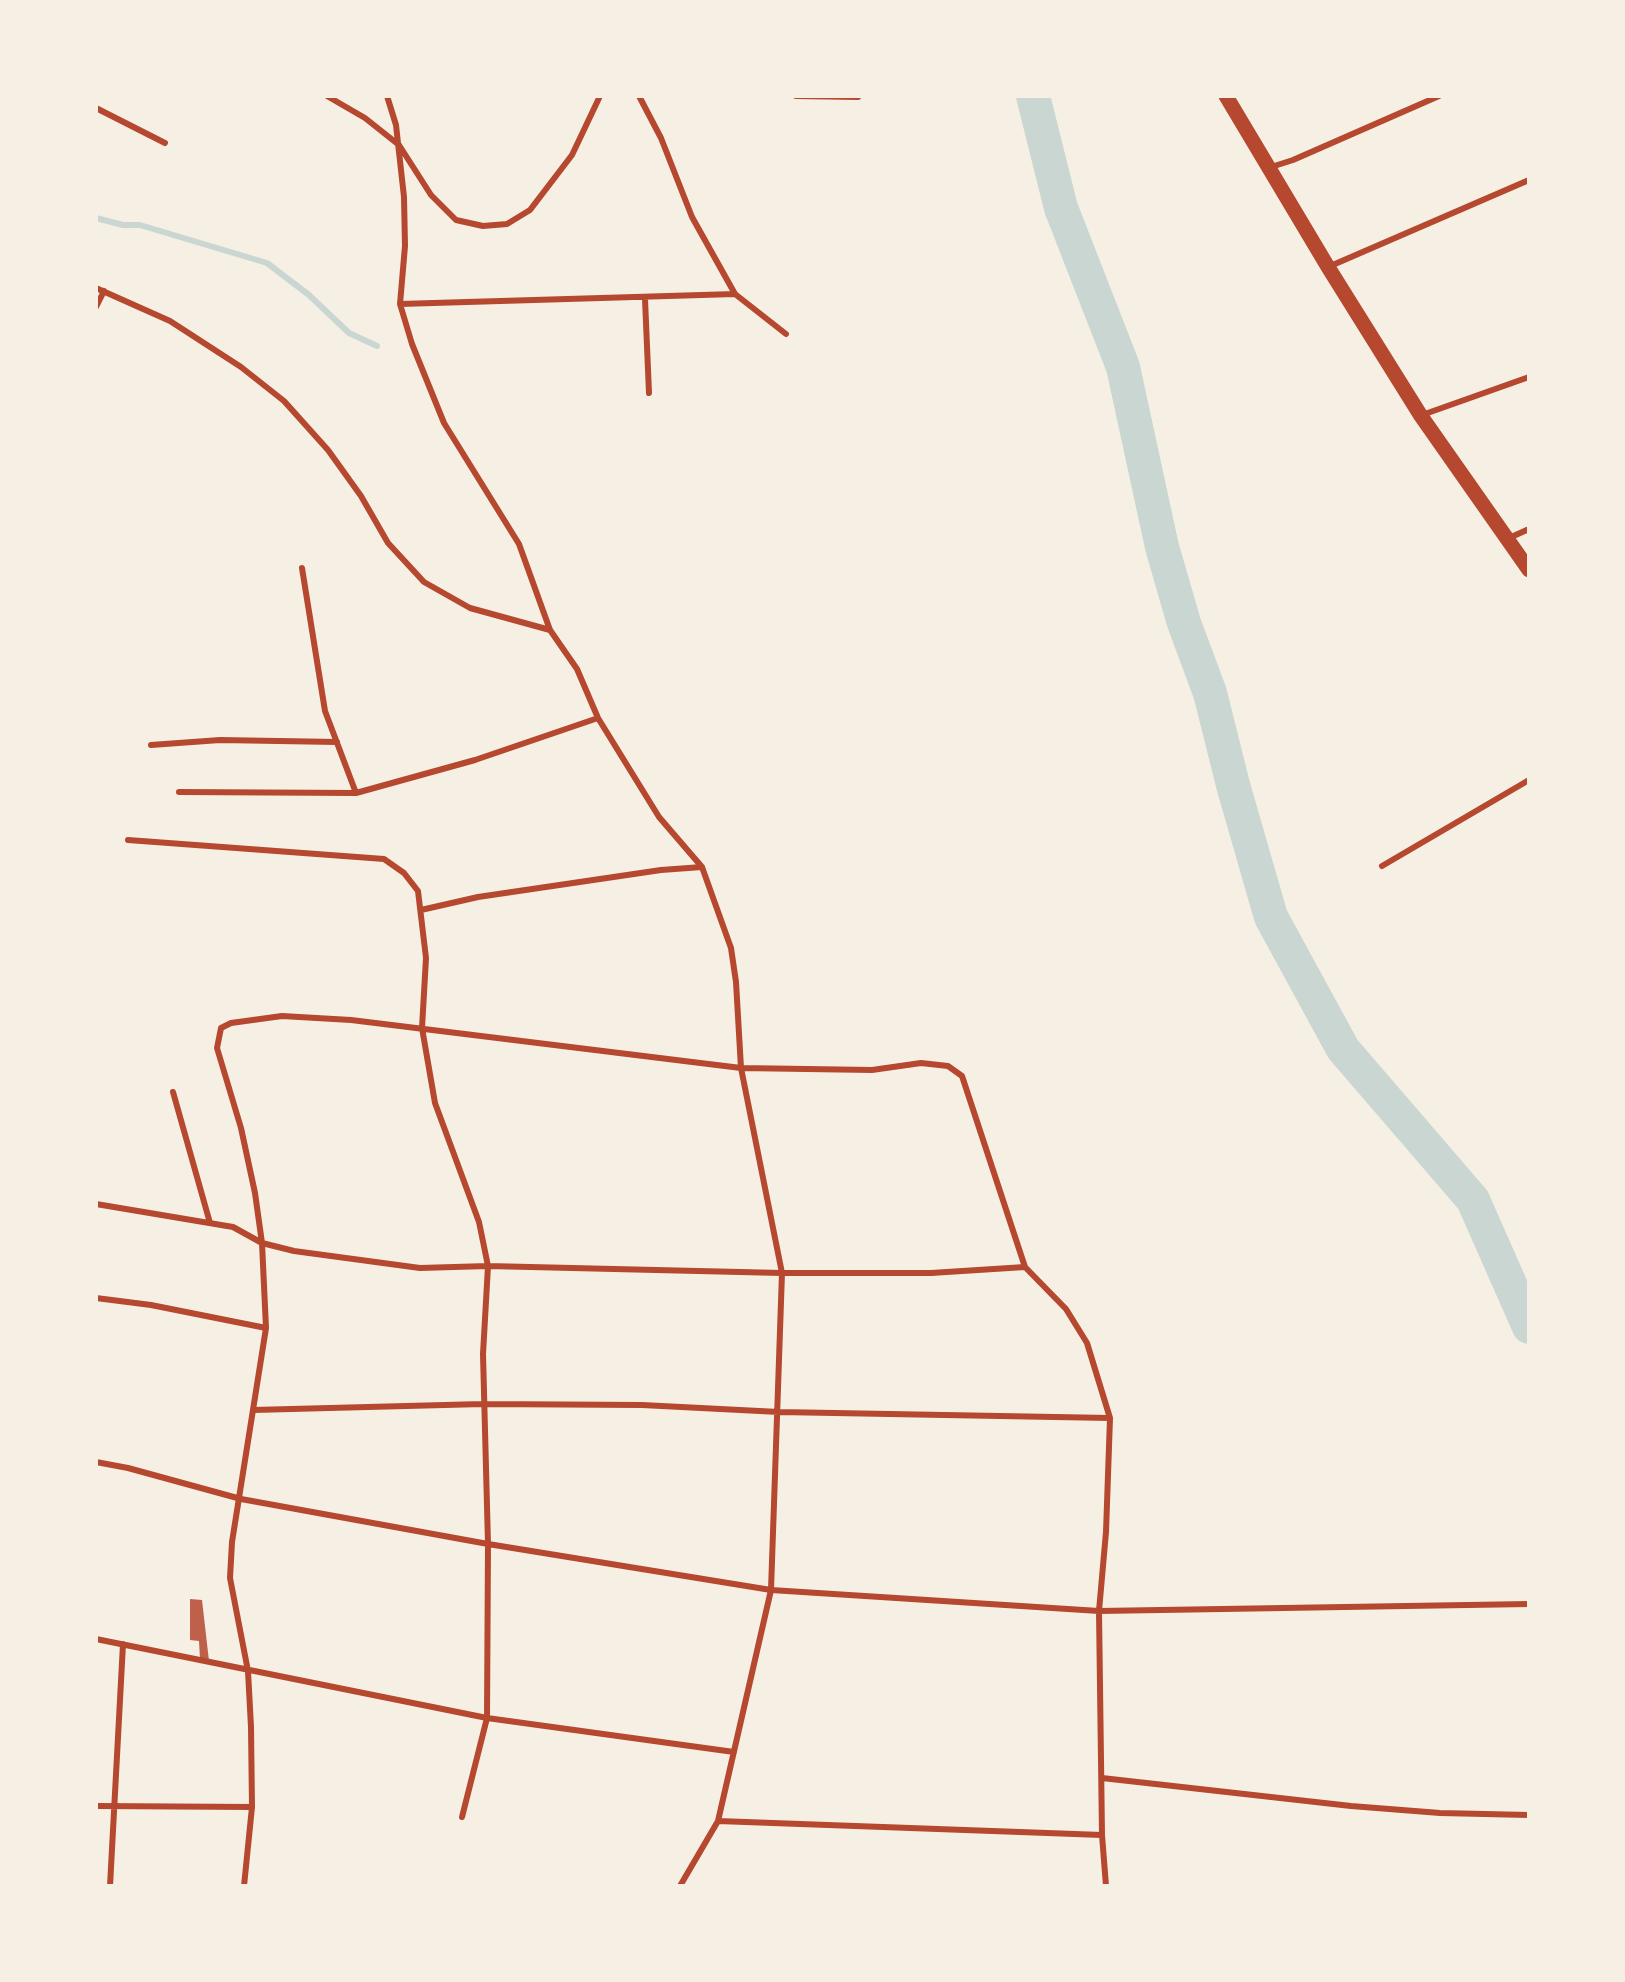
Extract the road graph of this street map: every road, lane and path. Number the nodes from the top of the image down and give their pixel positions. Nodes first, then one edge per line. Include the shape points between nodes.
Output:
1 (327, 96) edge
2 (387, 96) edge
3 (600, 96) edge
4 (639, 96) edge
5 (796, 96) edge
6 (1439, 96) edge
7 (858, 97) edge
8 (1230, 99) edge
9 (96, 108) edge
10 (165, 143) dead end
11 (399, 145) junction
12 (1267, 168) junction
13 (1529, 180) edge
14 (1328, 267) junction
15 (96, 288) edge
16 (104, 291) junction
17 (735, 294) junction
18 (645, 299) junction
19 (400, 304) junction
20 (96, 307) edge
21 (786, 334) dead end
22 (1529, 377) edge
23 (649, 393) dead end
24 (1421, 416) junction
25 (1529, 529) edge
26 (1509, 538) junction
27 (302, 568) dead end
28 (1529, 570) edge
29 (550, 630) junction
30 (598, 718) junction
31 (337, 742) junction
32 (151, 745) dead end
33 (1529, 780) edge
34 (179, 792) dead end
35 (356, 793) junction
36 (128, 840) dead end
37 (1382, 866) dead end
38 (702, 867) junction
39 (421, 910) junction
40 (422, 1028) junction
41 (741, 1068) junction
42 (173, 1092) dead end
43 (96, 1204) edge
44 (210, 1223) junction
45 (262, 1243) junction
46 (488, 1266) junction
47 (1025, 1267) junction
48 (782, 1273) junction
49 (96, 1298) edge
50 (266, 1328) junction
51 (483, 1404) junction
52 (253, 1410) junction
53 (779, 1412) junction
54 (1110, 1418) junction
55 (96, 1462) edge
56 (241, 1499) junction
57 (488, 1544) junction
58 (771, 1590) junction
59 (1529, 1604) edge
60 (1099, 1611) junction
61 (96, 1639) edge
62 (123, 1644) junction
63 (248, 1671) junction
64 (487, 1718) junction
65 (734, 1752) junction
66 (1102, 1778) junction
67 (96, 1806) edge
68 (114, 1807) junction
69 (252, 1807) junction
70 (1529, 1815) edge
71 (462, 1817) dead end
72 (718, 1821) junction
73 (1102, 1835) junction
74 (110, 1886) edge
75 (244, 1886) edge
76 (680, 1886) edge
77 (1106, 1886) edge

1 - 11 street
2 - 11 street
3 - 11 street via 572,155 530,210 507,224 483,226 456,220 431,195
4 - 17 street via 661,138 692,218
5 - 7 street
6 - 12 street
8 - 12 main road
9 - 10 street
11 - 19 street via 405,246
12 - 14 main road
13 - 14 street
14 - 24 main road
15 - 16 street
16 - 20 street
16 - 29 street via 207,343 284,401 328,450 362,496 388,543 424,582 470,608
17 - 18 street
17 - 21 street
18 - 19 street
18 - 23 street
19 - 29 street via 444,423 519,544
22 - 24 street
24 - 26 main road
25 - 26 street
26 - 28 main road
27 - 31 street via 325,711
29 - 30 street via 577,669
30 - 35 street via 475,760
30 - 38 street via 659,817
31 - 32 street via 220,740
31 - 35 street
33 - 37 street
34 - 35 street
36 - 39 street via 384,860 404,873 418,891
38 - 39 street via 478,897
38 - 41 street via 731,948
39 - 40 street via 426,958
40 - 41 street
40 - 45 street via 282,1016 221,1028 217,1048 241,1128
40 - 46 street via 435,1103 478,1222
41 - 47 street via 872,1070 921,1063 948,1066 962,1076
41 - 48 street
42 - 44 street
43 - 44 street
44 - 45 street via 233,1227
45 - 46 street via 420,1268
45 - 50 street
46 - 48 street
46 - 51 street
47 - 48 street via 931,1273
47 - 54 street via 1066,1309 1087,1343
48 - 53 street
49 - 50 street
50 - 52 street
51 - 52 street
51 - 53 street via 642,1405
51 - 57 street
52 - 56 street
53 - 54 street
53 - 58 street
54 - 60 street
55 - 56 street
56 - 57 street
56 - 63 street via 230,1578
57 - 58 street
57 - 64 street
58 - 60 street
58 - 65 street
59 - 60 street
60 - 66 street
61 - 62 street
62 - 63 street
62 - 68 street
63 - 64 street
63 - 69 street
64 - 65 street
64 - 71 street
65 - 72 street
66 - 70 street via 1440,1814
66 - 73 street
67 - 68 street
68 - 69 street
68 - 74 street
69 - 75 street
72 - 73 street
72 - 76 street
73 - 77 street

